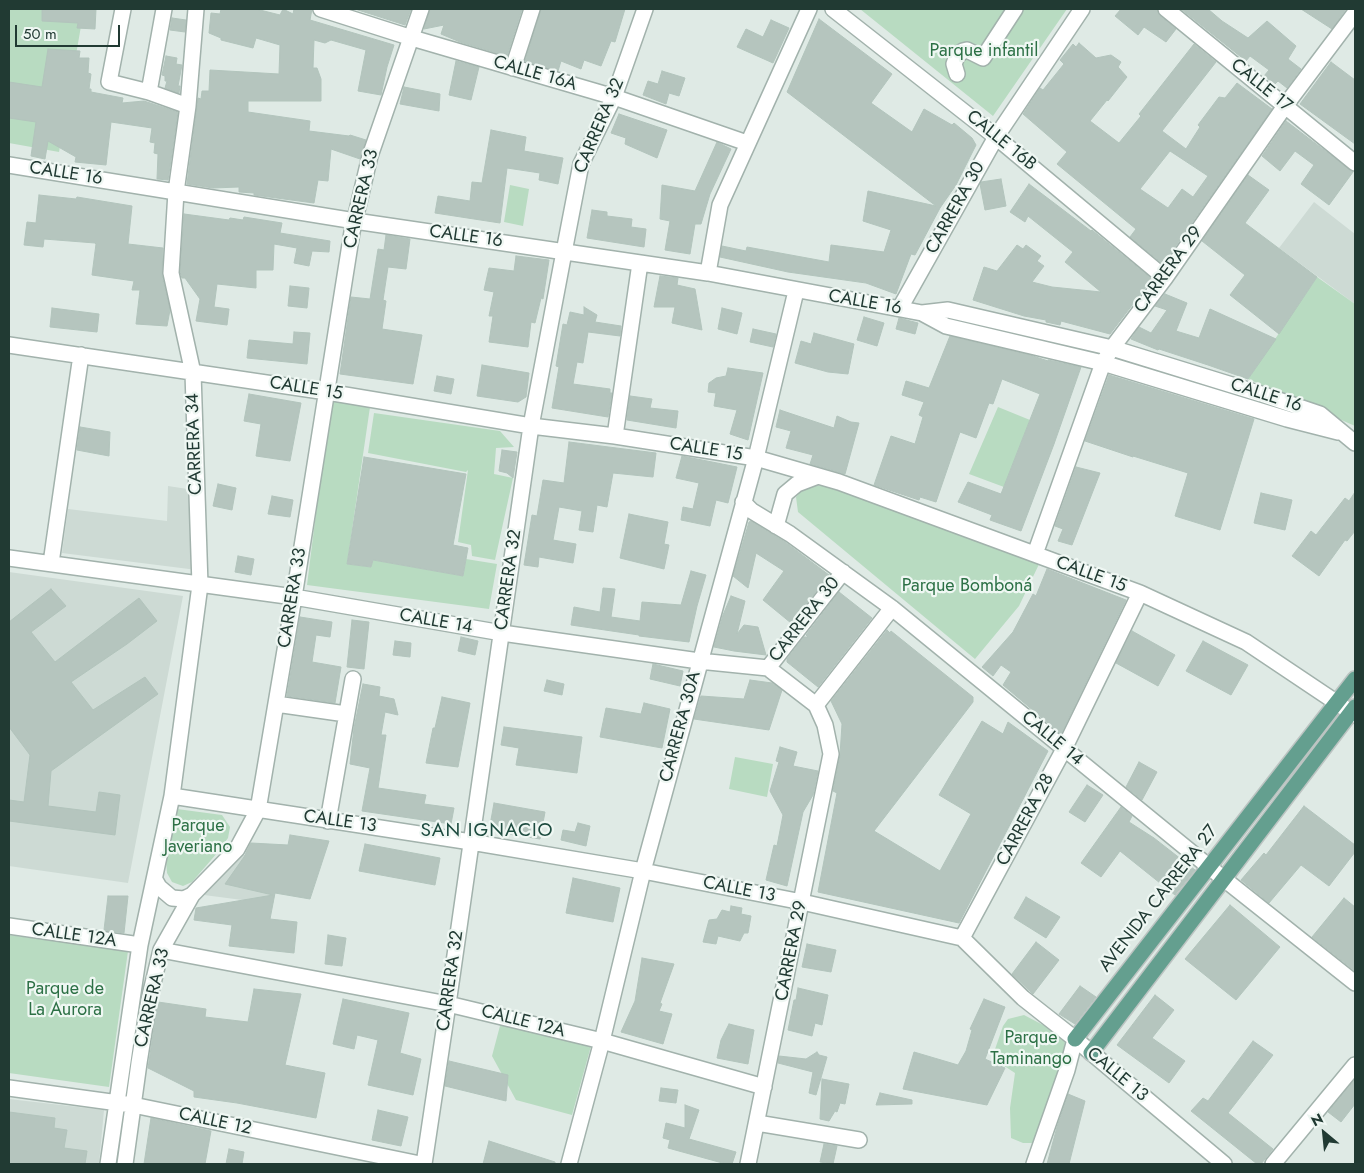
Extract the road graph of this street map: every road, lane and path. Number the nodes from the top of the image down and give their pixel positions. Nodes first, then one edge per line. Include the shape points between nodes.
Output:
1 (123, 9) edge
2 (164, 9) edge
3 (196, 9) edge
4 (321, 9) edge
5 (421, 9) edge
6 (532, 9) edge
7 (645, 9) edge
8 (809, 9) edge
9 (833, 9) edge
10 (1015, 9) edge
11 (1082, 9) edge
12 (1166, 9) edge
13 (1355, 13) edge
14 (412, 38) junction
15 (513, 68) junction
16 (957, 74) dead end
17 (150, 92) junction
18 (614, 97) junction
19 (188, 106) junction
20 (1285, 106) junction
21 (996, 137) junction
22 (747, 143) junction
23 (1355, 163) edge
24 (9, 165) edge
25 (176, 192) junction
26 (355, 221) junction
27 (564, 252) junction
28 (640, 263) junction
29 (708, 273) junction
30 (1166, 278) junction
31 (796, 291) junction
32 (900, 308) junction
33 (922, 313) junction
34 (9, 345) edge
35 (1112, 348) junction
36 (81, 355) junction
37 (1103, 364) junction
38 (193, 373) junction
39 (327, 392) junction
40 (531, 426) junction
41 (1342, 433) junction
42 (615, 436) junction
43 (1355, 444) edge
44 (756, 458) junction
45 (818, 476) junction
46 (743, 502) junction
47 (776, 526) junction
48 (1035, 554) junction
49 (9, 558) edge
50 (51, 563) junction
51 (843, 572) junction
52 (200, 585) junction
53 (1140, 594) junction
54 (294, 597) junction
55 (892, 608) junction
56 (502, 633) junction
57 (699, 661) junction
58 (768, 668) junction
59 (353, 679) dead end
60 (1355, 679) edge
61 (1337, 703) junction
62 (276, 704) junction
63 (816, 705) junction
64 (1354, 711) edge
65 (346, 714) junction
66 (1064, 749) junction
67 (172, 796) junction
68 (258, 810) junction
69 (328, 821) junction
70 (471, 842) junction
71 (1208, 866) junction
72 (643, 871) junction
73 (155, 880) junction
74 (1224, 880) junction
75 (192, 895) junction
76 (802, 902) junction
77 (9, 926) edge
78 (962, 938) junction
79 (140, 945) junction
80 (161, 950) junction
81 (1355, 983) edge
82 (448, 1004) junction
83 (1075, 1039) junction
84 (602, 1041) junction
85 (1091, 1053) junction
86 (1355, 1064) edge
87 (764, 1086) junction
88 (9, 1088) edge
89 (117, 1102) junction
90 (133, 1105) junction
91 (757, 1123) junction
92 (859, 1140) dead end
93 (108, 1164) edge
94 (125, 1164) edge
95 (422, 1164) edge
96 (569, 1164) edge
97 (748, 1164) edge
98 (1034, 1164) edge
99 (1224, 1164) edge
100 (1273, 1164) edge

1 - 17 street via 110,82
2 - 17 street
3 - 19 street, CARRERA 34
4 - 14 street, CALLE 16A
5 - 14 street, CARRERA 33
6 - 15 street
7 - 18 street, CARRERA 32
8 - 22 street
9 - 21 street, CALLE 16B
10 - 16 street via 983,58 967,50 957,56 954,64
11 - 21 street, CARRERA 30
12 - 20 street, CALLE 17
13 - 20 street, CARRERA 29
14 - 15 street, CALLE 16A
14 - 26 street, CARRERA 33 via 370,156
15 - 18 street, CALLE 16A
17 - 19 street
18 - 22 street, CALLE 16A
18 - 27 street, CARRERA 32 via 581,164
19 - 25 street, CARRERA 34
20 - 23 street, CALLE 17
20 - 30 street, CARRERA 29
21 - 30 street, CALLE 16B
21 - 32 street, CARRERA 30
22 - 29 street via 720,205
24 - 25 street, CALLE 16
25 - 26 street, CALLE 16
25 - 38 street, CARRERA 34 via 171,273
26 - 27 street, CALLE 16
26 - 39 street, CARRERA 33
27 - 28 street, CALLE 16
27 - 40 street, CARRERA 32
28 - 29 street, CALLE 16
28 - 42 street
29 - 31 street, CALLE 16
30 - 35 street, CARRERA 29
31 - 32 street, CALLE 16
31 - 44 street, CARRERA 30A
32 - 33 street, CALLE 16
33 - 35 street, CALLE 16 via 948,310
33 - 37 street, CALLE 16 via 946,326
34 - 36 street, CALLE 15
35 - 37 street, CARRERA 29
35 - 41 street, CALLE 16 via 1320,414
36 - 38 street, CALLE 15
36 - 50 street
37 - 41 street, CALLE 16
37 - 48 street, CARRERA 29
38 - 39 street, CALLE 15
38 - 52 street, CARRERA 34
39 - 40 street, CALLE 15
39 - 54 street, CARRERA 33
40 - 42 street, CALLE 15
40 - 56 street, CARRERA 32
41 - 43 street, CALLE 16
42 - 44 street, CALLE 15
44 - 45 street, CALLE 15
44 - 46 street, CARRERA 30A
45 - 47 street via 797,484 785,494
45 - 48 street, CALLE 15
46 - 47 street, CALLE 14
46 - 57 street, CARRERA 30A
47 - 51 street, CALLE 14
48 - 53 street, CALLE 15
49 - 50 street, CALLE 14
50 - 52 street, CALLE 14
51 - 55 street, CALLE 14
51 - 58 street, CARRERA 30
52 - 54 street, CALLE 14
52 - 67 street, CARRERA 34
53 - 61 street, CALLE 15 via 1246,642
53 - 66 street, CARRERA 28
54 - 56 street, CALLE 14
54 - 62 street, CARRERA 33
55 - 63 street
55 - 66 street, CALLE 14
56 - 57 street, CALLE 14
56 - 70 street, CARRERA 32
57 - 58 street, CALLE 14
57 - 72 street, CARRERA 30A
58 - 63 street
59 - 65 street
60 - 61 main road, AVENIDA CARRERA 27
61 - 64 street, CALLE 15
61 - 71 main road, AVENIDA CARRERA 27
62 - 65 street
62 - 68 street, CARRERA 33
63 - 76 street, CARRERA 29 via 829,738 831,754
64 - 74 main road
65 - 69 street
66 - 71 street, CALLE 14
66 - 78 street, CARRERA 28
67 - 68 street, CALLE 13
67 - 73 street, CARRERA 34
68 - 69 street, CALLE 13
68 - 75 street, CARRERA 33 via 237,849
69 - 70 street, CALLE 13
70 - 72 street, CALLE 13
70 - 82 street, CARRERA 32
71 - 74 street, CALLE 14
71 - 83 main road, AVENIDA CARRERA 27
72 - 76 street, CALLE 13
72 - 84 street, CARRERA 30A
73 - 75 street via 172,898 184,899
73 - 79 street, CARRERA 34
74 - 81 street, CALLE 14
74 - 85 main road
75 - 80 street, CARRERA 33
76 - 78 street, CALLE 13
76 - 87 street, CARRERA 29
77 - 79 street, CALLE 12A
78 - 83 street, CALLE 13 via 1024,998
79 - 89 street, CARRERA 34
80 - 82 street, CALLE 12A
80 - 90 street, CARRERA 33
82 - 84 street, CALLE 12A
82 - 95 street, CARRERA 32
83 - 85 street, CALLE 13
83 - 98 street, AVENIDA CARRERA 27 via 1068,1070
84 - 87 street, CALLE 12A
84 - 96 street, CARRERA 30A
85 - 99 street, CALLE 13
86 - 100 street
87 - 91 street, CARRERA 29
88 - 89 street, CALLE 12
89 - 90 street, CALLE 12
89 - 93 street, CARRERA 34
90 - 94 street, CARRERA 33
90 - 95 street, CALLE 12
91 - 92 street
91 - 97 street, CARRERA 29

